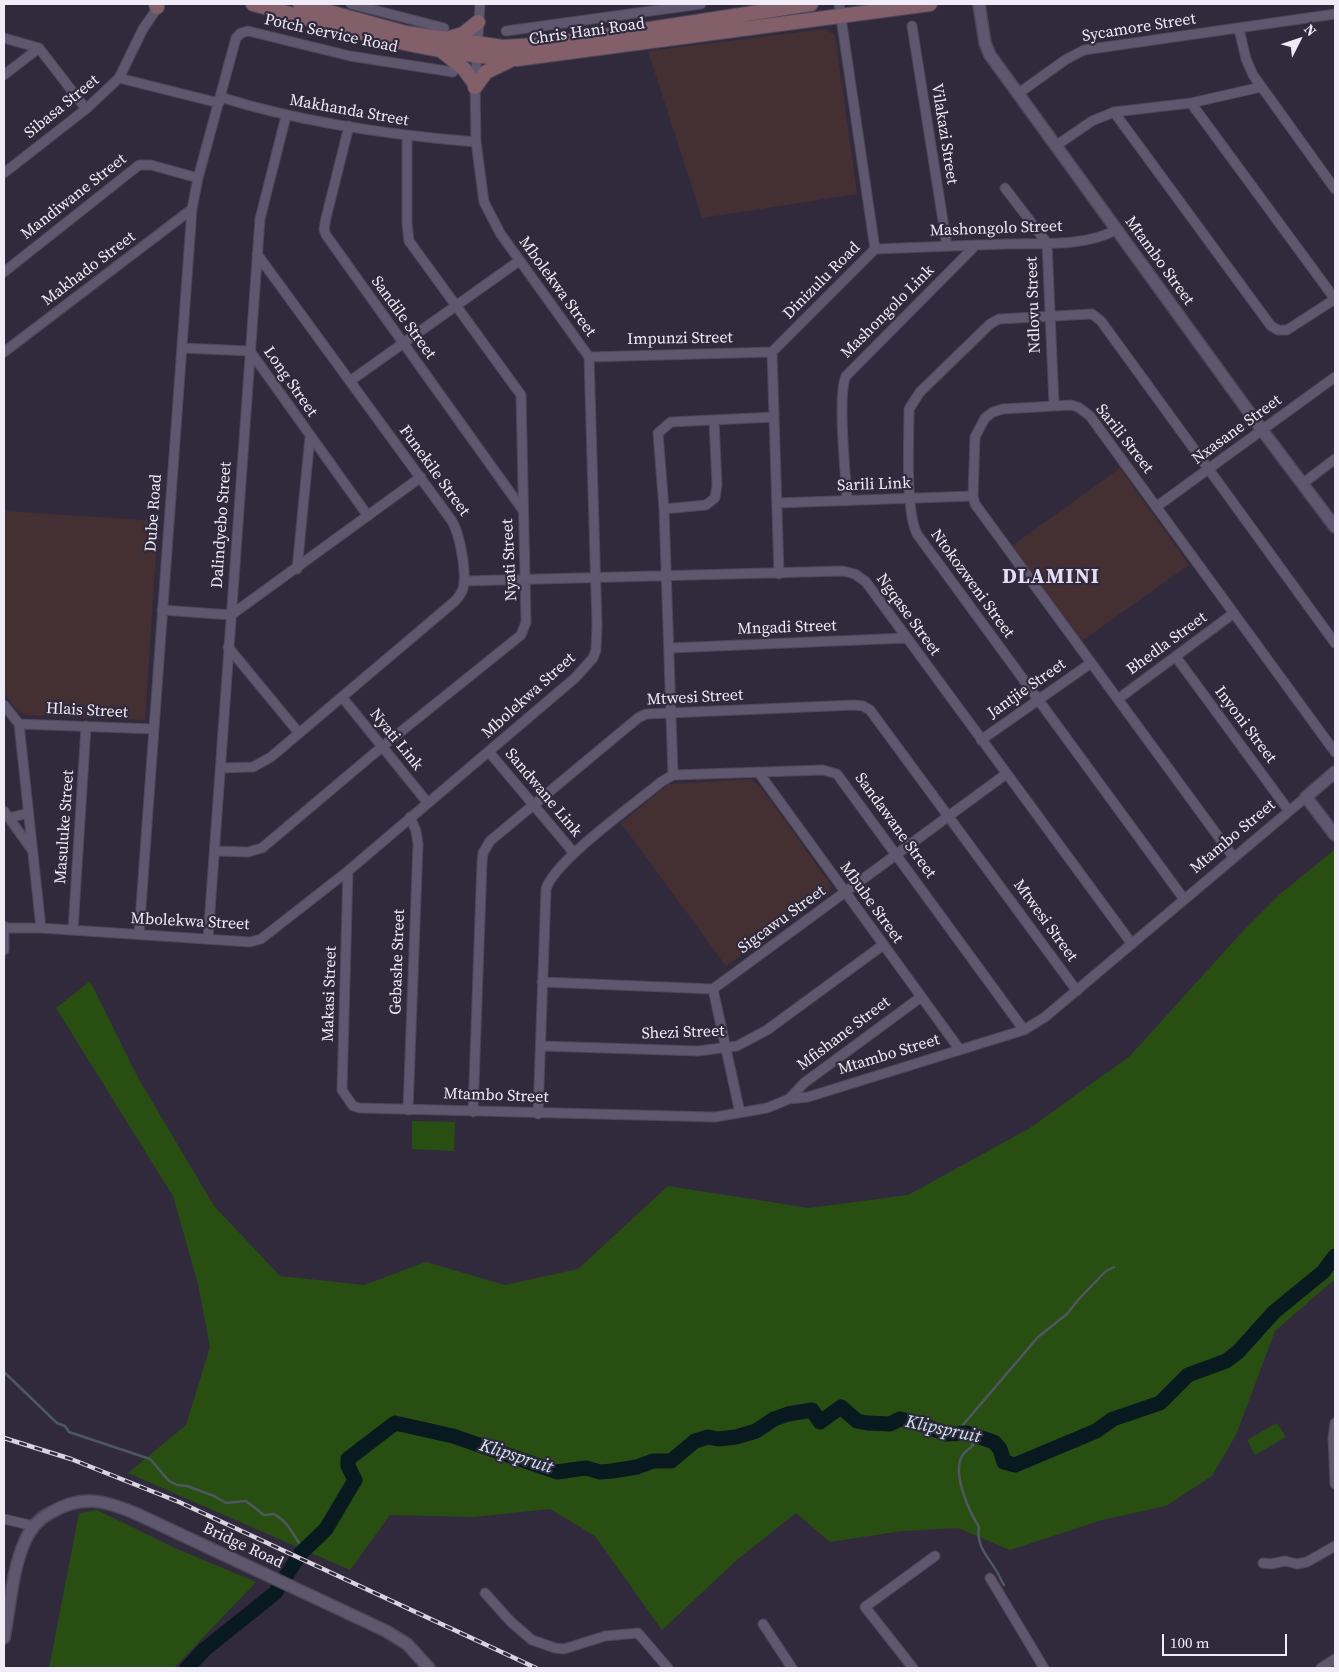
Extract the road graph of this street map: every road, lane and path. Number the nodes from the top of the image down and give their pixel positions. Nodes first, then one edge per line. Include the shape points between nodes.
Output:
1 (253, 4) edge
2 (300, 4) edge
3 (351, 4) edge
4 (480, 4) edge
5 (701, 4) edge
6 (811, 4) edge
7 (930, 4) edge
8 (979, 4) edge
9 (157, 5) edge
10 (840, 10) edge
11 (1335, 14) edge
12 (478, 20) junction
13 (912, 26) dead end
14 (1239, 29) junction
15 (506, 31) dead end
16 (4, 38) edge
17 (442, 39) junction
18 (503, 47) junction
19 (38, 48) junction
20 (476, 50) junction
21 (517, 59) junction
22 (453, 72) dead end
23 (4, 75) edge
24 (120, 78) junction
25 (475, 86) junction
26 (1261, 87) junction
27 (1019, 93) junction
28 (220, 100) junction
29 (1191, 103) junction
30 (86, 109) junction
31 (1114, 112) junction
32 (286, 116) junction
33 (349, 126) junction
34 (407, 137) junction
35 (476, 142) junction
36 (1057, 145) junction
37 (4, 173) edge
38 (198, 178) junction
39 (1006, 188) dead end
40 (1335, 189) edge
41 (192, 209) junction
42 (1116, 230) junction
43 (1047, 243) junction
44 (976, 245) junction
45 (948, 246) junction
46 (875, 249) junction
47 (257, 254) junction
48 (519, 261) junction
49 (4, 272) edge
50 (1335, 299) edge
51 (456, 306) junction
52 (1049, 316) junction
53 (403, 344) junction
54 (182, 348) junction
55 (250, 351) junction
56 (4, 352) edge
57 (772, 352) junction
58 (589, 356) junction
59 (1335, 377) edge
60 (350, 381) junction
61 (1054, 404) junction
62 (774, 417) junction
63 (714, 420) junction
64 (1262, 430) junction
65 (310, 436) junction
66 (1335, 459) edge
67 (1208, 469) junction
68 (421, 477) junction
69 (1302, 484) junction
70 (973, 496) junction
71 (910, 498) junction
72 (847, 501) junction
73 (776, 503) junction
74 (1156, 507) junction
75 (664, 509) junction
76 (522, 510) junction
77 (368, 516) junction
78 (1335, 528) edge
79 (297, 569) junction
80 (779, 574) junction
81 (666, 577) junction
82 (596, 579) junction
83 (526, 580) junction
84 (464, 581) junction
85 (162, 610) junction
86 (1234, 613) junction
87 (231, 615) junction
88 (906, 638) junction
89 (1335, 643) edge
90 (228, 647) junction
91 (669, 648) junction
92 (1176, 657) junction
93 (1091, 663) junction
94 (342, 697) junction
95 (1118, 699) junction
96 (1038, 700) junction
97 (4, 705) edge
98 (672, 712) junction
99 (19, 724) junction
100 (86, 726) junction
101 (154, 729) junction
102 (299, 733) junction
103 (981, 740) junction
104 (383, 746) junction
105 (489, 752) junction
106 (1335, 752) edge
107 (221, 768) junction
108 (1335, 772) edge
109 (759, 773) junction
110 (1006, 774) junction
111 (674, 776) junction
112 (1306, 797) junction
113 (427, 802) junction
114 (532, 805) junction
115 (1289, 810) junction
116 (28, 813) junction
117 (6, 814) edge
118 (410, 817) junction
119 (949, 817) junction
120 (1335, 835) edge
121 (32, 850) junction
122 (215, 851) junction
123 (574, 853) junction
124 (898, 855) junction
125 (1234, 858) junction
126 (348, 871) junction
127 (844, 892) junction
128 (1184, 899) junction
129 (5, 927) edge
130 (41, 928) junction
131 (73, 930) junction
132 (139, 934) junction
133 (208, 939) junction
134 (1132, 944) junction
135 (883, 945) junction
136 (4, 950) edge
137 (542, 982) junction
138 (713, 988) junction
139 (1077, 990) junction
140 (921, 997) junction
141 (1024, 1030) junction
142 (542, 1046) junction
143 (727, 1048) junction
144 (960, 1050) junction
145 (789, 1099) junction
146 (360, 1108) joint
147 (408, 1110) junction
148 (473, 1112) junction
149 (740, 1113) junction
150 (538, 1114) junction
151 (1335, 1423) edge
152 (1335, 1484) edge
153 (4, 1519) edge
154 (34, 1526) junction
155 (1335, 1546) edge
156 (935, 1556) dead end
157 (1263, 1563) dead end
158 (990, 1578) dead end
159 (485, 1593) dead end
160 (763, 1624) dead end
161 (4, 1638) edge
162 (1335, 1659) edge
163 (429, 1668) edge
164 (668, 1668) edge
165 (792, 1668) edge
166 (913, 1668) edge
167 (1044, 1668) edge
168 (1321, 1668) edge

1 - 17 main road, Chris Hani Road via 402,43
2 - 17 main road, Chris Hani Road via 406,33
3 - 17 street, Potch Service Road
4 - 12 street, Mbolekwa Street
5 - 15 street, Chris Hani Road
6 - 18 main road, Chris Hani Road via 553,44
7 - 10 main road, Chris Hani Road
8 - 27 street, Mtambo Street via 985,43
9 - 24 street, Sibasa Street
10 - 21 main road, Chris Hani Road
10 - 46 street, Dinizulu Road
11 - 14 street, Sycamore Street
12 - 17 main road via 463,34
12 - 18 main road via 486,34
12 - 20 street, Mbolekwa Street
13 - 45 street, Vilakazi Street
14 - 26 street via 1246,60
14 - 27 street, Sycamore Street via 1084,50
16 - 19 street
17 - 20 main road, Chris Hani Road
17 - 25 main road
18 - 20 main road, Chris Hani Road
19 - 23 street
19 - 30 street
20 - 21 main road, Chris Hani Road
20 - 25 street, Mbolekwa Street
21 - 25 main road via 493,67
22 - 28 street, Potch Service Road via 350,56 243,31 236,38
24 - 28 street, Makhanda Street
24 - 30 street, Sibasa Street
25 - 35 street, Mbolekwa Street
26 - 29 street
26 - 40 street
27 - 36 street, Mtambo Street
28 - 32 street, Makhanda Street
28 - 38 street, Dube Road
29 - 31 street
29 - 50 street
30 - 37 street, Sibasa Street
31 - 36 street
31 - 50 street via 1271,326 1287,330
32 - 33 street, Makhanda Street
32 - 47 street, Dalindyebo Street via 260,219
33 - 34 street, Makhanda Street
33 - 53 street, Sandile Street via 324,229
34 - 35 street, Makhanda Street
34 - 51 street, Nyati Street via 409,241
35 - 48 street, Mbolekwa Street via 484,202 491,220
36 - 42 street, Mtambo Street
38 - 41 street, Dube Road
38 - 49 street, Mandiwane Street via 151,165 138,165
39 - 43 street, Ndlovu Street
41 - 54 street, Dube Road
41 - 56 street, Makhado Street
42 - 43 street, Mashongolo Street via 1097,238
42 - 64 street, Mtambo Street
43 - 44 street, Mashongolo Street
43 - 52 street, Ndlovu Street
44 - 45 street, Mashongolo Street
44 - 72 street, Mashongolo Link via 846,376 843,400
45 - 46 street, Mashongolo Street
46 - 57 street, Dinizulu Road
47 - 55 street, Dalindyebo Street
47 - 60 street, Funekile Street
48 - 51 street
48 - 58 street, Mbolekwa Street
51 - 53 street
51 - 76 street, Nyati Street via 521,395
52 - 61 street, Ndlovu Street
52 - 67 street, Ntokozweni Street via 1088,313 1101,321
52 - 71 street, Ntokozweni Street via 1009,317 995,321 914,398 908,409
53 - 60 street
53 - 76 street, Sandile Street
54 - 55 street, Long Street
54 - 85 street, Dube Road
55 - 65 street, Long Street
55 - 87 street, Dalindyebo Street
57 - 58 street, Impunzi Street
57 - 62 street
58 - 82 street, Mbolekwa Street
59 - 64 street, Nxasane Street
60 - 68 street, Funekile Street
61 - 70 street, Sarili Street via 1003,409 985,418 975,437
61 - 74 street, Sarili Street via 1078,407 1090,416
62 - 63 street
62 - 73 street
63 - 75 street via 715,498 706,505
63 - 75 street via 671,422 658,433
64 - 67 street, Nxasane Street
64 - 69 street, Mtambo Street
65 - 77 street, Long Street
65 - 79 street, Long Street
66 - 69 street
67 - 74 street, Nxasane Street
67 - 89 street, Ntokozweni Street
68 - 77 street
68 - 84 street, Funekile Street via 458,530
69 - 78 street, Mtambo Street
70 - 71 street, Sarili Link
70 - 93 street via 975,504
71 - 72 street, Sarili Link
71 - 96 street, Ntokozweni Street via 914,528 921,541
72 - 73 street, Sarili Link
73 - 80 street
74 - 86 street, Sarili Street
75 - 81 street
76 - 83 street, Nyati Street
77 - 79 street
79 - 87 street
80 - 81 street, Ngqase Street
80 - 88 street, Ngqase Street via 843,571 855,574 866,582
81 - 82 street, Ngqase Street
81 - 91 street
82 - 83 street, Ngqase Street
82 - 105 street, Mbolekwa Street via 597,638 593,658 575,678
83 - 84 street, Ngqase Street
83 - 104 street, Nyati Street via 526,622 521,635
84 - 94 street via 454,602
85 - 87 street
85 - 101 street, Dube Road
86 - 92 street, Bhedla Street
86 - 106 street, Sarili Street
87 - 90 street, Dalindyebo Street
88 - 91 street, Mngadi Street
88 - 103 street, Ngqase Street
90 - 102 street
90 - 107 street, Dalindyebo Street
91 - 98 street
92 - 95 street, Bhedla Street
92 - 115 street, Inyoni Street
93 - 95 street
93 - 96 street, Jantjie Street
94 - 102 street
94 - 104 street, Nyati Link
95 - 125 street
96 - 103 street, Jantjie Street
96 - 128 street, Ntokozweni Street
97 - 99 street
98 - 111 street
98 - 114 street, Mtwesi Street via 646,714 638,718
98 - 119 street, Mtwesi Street via 863,706 879,720
99 - 100 street, Hlais Street
99 - 116 street
100 - 101 street, Hlais Street
100 - 131 street, Masuluke Street
101 - 132 street, Dube Road
102 - 107 street via 271,757 253,767
103 - 110 street, Ngqase Street
104 - 113 street, Nyati Link
104 - 122 street, Nyati Street via 262,848 248,852
105 - 113 street, Mbolekwa Street
105 - 114 street, Sandwane Link
107 - 122 street, Dalindyebo Street
108 - 112 street, Mtambo Street
109 - 111 street, Sandawane Street
109 - 124 street, Sandawane Street via 824,770 837,774
109 - 127 street, Mbube Street
110 - 119 street, Sigcawu Street
110 - 134 street, Ngqase Street
111 - 123 street, Sandawane Street via 661,782
112 - 115 street, Mtambo Street
112 - 120 street
113 - 118 street, Mbolekwa Street
114 - 123 street, Sandwane Link
114 - 148 street, Mtwesi Street via 490,841 482,853
115 - 125 street, Mtambo Street
116 - 117 street
116 - 121 street
117 - 121 street
118 - 126 street, Mbolekwa Street
118 - 147 street, Gebashe Street via 418,844
119 - 124 street, Sigcawu Street
119 - 139 street, Mtwesi Street
121 - 130 street
122 - 133 street, Dalindyebo Street
123 - 137 street, Sandawane Street via 552,875 546,888
124 - 127 street, Sigcawu Street
124 - 141 street, Sandawane Street
125 - 128 street, Mtambo Street
126 - 133 street, Mbolekwa Street via 262,939 250,942
126 - 146 street, Makasi Street via 342,1090 348,1101
127 - 135 street, Mbube Street
127 - 138 street, Sigcawu Street
128 - 134 street, Mtambo Street
129 - 130 street, Mbolekwa Street
129 - 136 street
130 - 131 street, Mbolekwa Street
131 - 132 street, Mbolekwa Street
132 - 133 street, Mbolekwa Street
134 - 139 street, Mtambo Street
135 - 140 street, Mbube Street
135 - 143 street, Shezi Street via 767,1030 745,1043
137 - 138 street
137 - 142 street, Sandawane Street
138 - 143 street
139 - 141 street, Mtambo Street
140 - 144 street, Mbube Street
140 - 145 street, Mfishane Street via 804,1083
141 - 144 street, Mtambo Street
142 - 143 street, Shezi Street via 668,1051
142 - 150 street, Sandawane Street
143 - 149 street
144 - 145 street, Mtambo Street via 808,1097
145 - 149 street, Mtambo Street via 767,1108
146 - 147 street, Mtambo Street
147 - 148 street, Mtambo Street
148 - 150 street, Mtambo Street
149 - 150 street, Mtambo Street via 687,1118
151 - 152 street
153 - 154 street
154 - 161 street via 20,1557
154 - 163 street, Bridge Road via 64,1505 81,1500 97,1501 137,1514 394,1635 413,1649
155 - 157 street via 1307,1562
156 - 166 street via 865,1607
158 - 167 street
159 - 164 street via 532,1640 564,1649 605,1636 638,1633
160 - 165 street
162 - 168 street

